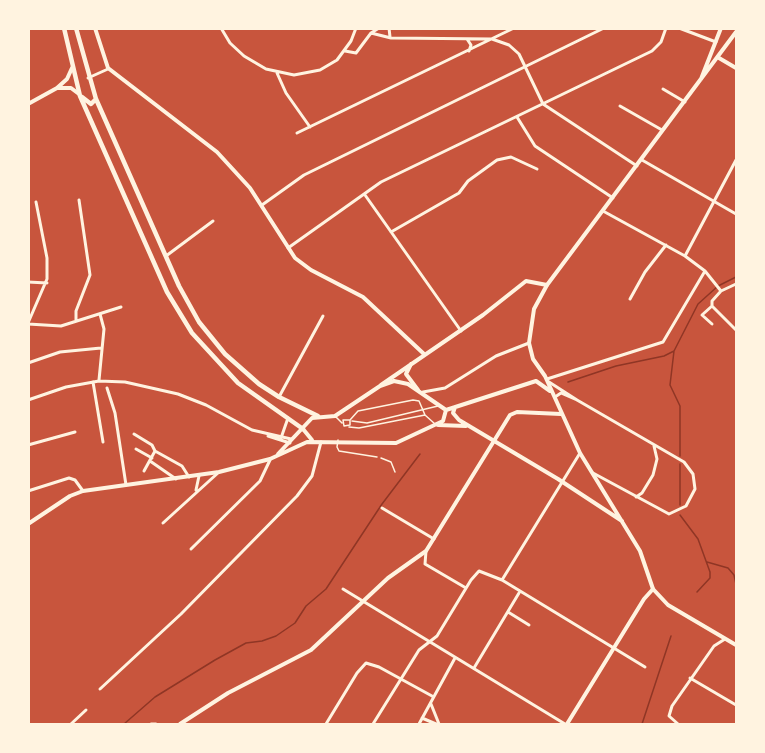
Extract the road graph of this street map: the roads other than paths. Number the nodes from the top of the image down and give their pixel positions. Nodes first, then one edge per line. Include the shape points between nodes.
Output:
1 (64, 28) edge
2 (76, 28) edge
3 (95, 28) edge
4 (221, 28) edge
5 (356, 28) edge
6 (379, 28) edge
7 (389, 28) edge
8 (514, 28) edge
9 (604, 28) edge
10 (666, 28) edge
11 (679, 28) edge
12 (721, 28) edge
13 (736, 32) edge
14 (371, 33) junction
15 (392, 38) junction
16 (462, 38) junction
17 (492, 39) junction
18 (715, 44) junction
19 (345, 51) junction
20 (469, 51) junction
21 (719, 58) junction
22 (525, 67) junction
23 (72, 68) junction
24 (108, 68) junction
25 (736, 68) edge
26 (276, 73) junction
27 (88, 78) junction
28 (700, 82) junction
29 (57, 88) junction
30 (663, 89) dead end
31 (80, 96) junction
32 (96, 99) junction
33 (685, 102) junction
34 (28, 104) edge
35 (543, 105) junction
36 (621, 106) dead end
37 (517, 117) junction
38 (310, 128) junction
39 (664, 131) junction
40 (297, 133) dead end
41 (642, 160) junction
42 (736, 160) edge
43 (637, 166) junction
44 (125, 168) junction
45 (537, 169) dead end
46 (115, 172) junction
47 (364, 194) junction
48 (614, 198) junction
49 (78, 200) dead end
50 (715, 201) junction
51 (36, 202) dead end
52 (262, 205) junction
53 (603, 212) junction
54 (736, 214) edge
55 (213, 221) dead end
56 (391, 232) junction
57 (666, 245) junction
58 (288, 248) junction
59 (686, 256) junction
60 (165, 257) junction
61 (705, 271) junction
62 (28, 282) edge
63 (47, 283) junction
64 (164, 284) junction
65 (736, 284) edge
66 (548, 285) junction
67 (178, 286) junction
68 (720, 289) junction
69 (630, 299) dead end
70 (712, 306) junction
71 (121, 307) dead end
72 (100, 314) junction
73 (323, 316) dead end
74 (76, 321) junction
75 (28, 324) edge
76 (712, 324) dead end
77 (736, 330) edge
78 (460, 331) junction
79 (529, 344) junction
80 (101, 348) junction
81 (225, 354) junction
82 (424, 354) junction
83 (210, 355) junction
84 (414, 361) junction
85 (28, 363) edge
86 (540, 372) junction
87 (547, 380) junction
88 (93, 381) junction
89 (99, 381) junction
90 (536, 381) junction
91 (380, 386) junction
92 (107, 388) dead end
93 (421, 391) junction
94 (550, 391) junction
95 (279, 397) junction
96 (28, 400) edge
97 (577, 400) junction
98 (555, 402) junction
99 (442, 406) junction
100 (455, 407) junction
101 (446, 410) junction
102 (423, 411) junction
103 (561, 414) junction
104 (425, 415) junction
105 (318, 416) junction
106 (335, 416) junction
107 (288, 418) junction
108 (350, 420) junction
109 (342, 424) junction
110 (436, 425) junction
111 (348, 427) junction
112 (470, 427) junction
113 (303, 429) junction
114 (75, 432) dead end
115 (134, 434) dead end
116 (266, 435) junction
117 (281, 438) junction
118 (338, 440) junction
119 (493, 440) junction
120 (292, 441) junction
121 (313, 441) junction
122 (103, 442) dead end
123 (307, 442) junction
124 (321, 442) junction
125 (653, 444) junction
126 (28, 445) edge
127 (136, 449) dead end
128 (155, 451) junction
129 (580, 453) junction
130 (275, 456) junction
131 (377, 457) dead end
132 (381, 458) dead end
133 (270, 459) junction
134 (151, 460) junction
135 (144, 471) dead end
136 (219, 472) junction
137 (395, 472) dead end
138 (591, 472) junction
139 (199, 476) junction
140 (189, 477) junction
141 (176, 479) junction
142 (562, 482) junction
143 (126, 485) junction
144 (28, 491) edge
145 (83, 491) junction
146 (194, 494) junction
147 (636, 497) junction
148 (613, 504) junction
149 (601, 507) junction
150 (382, 508) dead end
151 (28, 524) edge
152 (163, 524) dead end
153 (627, 530) junction
154 (434, 539) junction
155 (191, 549) dead end
156 (426, 551) junction
157 (502, 580) junction
158 (652, 587) junction
159 (466, 588) junction
160 (343, 589) dead end
161 (520, 592) junction
162 (362, 601) junction
163 (508, 612) junction
164 (529, 625) dead end
165 (718, 633) junction
166 (727, 638) junction
167 (429, 641) junction
168 (736, 645) edge
169 (714, 646) junction
170 (614, 649) junction
171 (455, 657) junction
172 (645, 667) dead end
173 (474, 668) junction
174 (690, 678) junction
175 (400, 680) junction
176 (100, 689) dead end
177 (432, 696) junction
178 (430, 702) junction
179 (736, 705) edge
180 (86, 710) dead end
181 (422, 718) junction
182 (71, 724) edge
183 (152, 724) edge
184 (156, 724) edge
185 (180, 724) edge
186 (326, 724) edge
187 (373, 724) edge
188 (419, 724) edge
189 (438, 724) edge
190 (566, 724) edge
191 (678, 724) edge

1 - 23 main road
2 - 27 main road
3 - 24 main road
4 - 26 street via 244,56
5 - 19 street
6 - 14 street
7 - 15 street
8 - 17 street
9 - 22 street
10 - 35 street via 661,42 652,51
11 - 18 street
12 - 18 main road
13 - 21 main road
14 - 15 street
14 - 19 street via 356,53
15 - 16 street
16 - 17 street
16 - 20 street via 470,43
17 - 20 street
17 - 22 street via 515,48
18 - 21 main road
18 - 28 main road
19 - 26 street via 320,70 294,75
20 - 38 street
21 - 25 main road
21 - 28 main road
22 - 35 street
22 - 52 street via 304,175
23 - 29 main road
23 - 31 main road
24 - 27 street
24 - 52 main road via 217,152
26 - 38 street
27 - 32 main road
28 - 33 main road
29 - 31 main road via 70,88
29 - 34 main road
30 - 33 street
31 - 32 main road via 92,104
31 - 46 main road
32 - 44 main road
33 - 39 main road
35 - 37 street
35 - 43 street
36 - 39 street
37 - 47 street via 381,182
37 - 48 street via 535,146
38 - 40 street
39 - 41 main road
41 - 43 main road
41 - 50 street
42 - 50 street
43 - 48 main road
44 - 46 main road
44 - 60 main road
45 - 56 street via 505,157 484,168 459,193
46 - 64 main road
47 - 56 street
47 - 58 street
48 - 53 main road
49 - 74 street via 90,275
50 - 54 street
50 - 59 street
51 - 63 street via 47,258
52 - 58 main road
53 - 57 street
53 - 66 main road
55 - 60 street
56 - 78 street
57 - 59 street
57 - 69 street
58 - 82 main road via 310,270 363,297
59 - 61 street
60 - 67 main road
61 - 68 street
61 - 87 street via 663,342
62 - 63 street
63 - 75 street
64 - 67 main road via 171,289
64 - 83 main road via 192,333
65 - 68 street
66 - 78 main road via 526,281
66 - 79 main road via 534,309
67 - 81 main road via 199,322
68 - 70 street
70 - 76 street via 702,315
70 - 77 street
71 - 72 street
72 - 74 street
72 - 80 street via 104,330
73 - 95 street
74 - 75 street via 61,326
78 - 82 main road
79 - 86 main road
79 - 93 street via 496,356 445,388
80 - 85 street via 60,352
80 - 89 street
81 - 83 main road
81 - 95 main road
82 - 84 main road
83 - 107 main road via 238,383
84 - 91 main road
84 - 93 main road via 406,374
86 - 87 main road
86 - 90 main road
87 - 94 main road
87 - 97 street
88 - 89 street
88 - 96 street
88 - 122 street
89 - 116 street via 125,382 178,394
90 - 94 main road
90 - 100 main road
91 - 93 main road via 401,381
91 - 106 main road
92 - 143 street via 115,413
93 - 99 main road
94 - 98 main road
95 - 105 main road
97 - 98 street via 561,393
97 - 125 street
98 - 103 main road
99 - 101 main road
99 - 102 lane
100 - 101 main road
100 - 112 main road via 453,413
101 - 110 main road via 445,420
102 - 104 lane
102 - 108 lane via 367,423
102 - 108 lane via 419,401 413,400 358,411
103 - 119 main road via 513,413
103 - 129 main road
104 - 110 lane
104 - 111 lane
105 - 106 main road
105 - 113 main road
106 - 109 lane
107 - 113 main road
107 - 117 street
108 - 109 lane via 345,419
108 - 111 lane
109 - 111 lane
110 - 112 main road
110 - 118 main road via 407,440 389,444
112 - 119 main road
113 - 120 main road
113 - 121 main road
114 - 126 street
115 - 128 street via 152,444
116 - 117 street
116 - 120 street
117 - 120 street
118 - 124 main road
118 - 131 lane via 339,451
119 - 142 main road
119 - 154 main road
120 - 123 main road
120 - 130 main road
121 - 123 main road
121 - 124 main road
123 - 130 main road
124 - 176 street via 312,476 297,496 181,614
125 - 147 street via 657,459 653,475
125 - 147 street via 684,462 693,474 694,489 690,501 669,514
127 - 134 street
128 - 134 street
128 - 140 street via 182,466
129 - 138 main road
129 - 142 street
130 - 133 main road
132 - 137 lane via 391,462
133 - 136 main road
133 - 155 street via 260,481
134 - 135 street
134 - 141 street
136 - 139 main road
136 - 146 street
138 - 147 street
138 - 148 main road
139 - 140 main road
139 - 146 street via 200,484
140 - 141 main road
141 - 143 main road
142 - 149 main road
142 - 157 street
143 - 145 main road
144 - 145 street via 69,478
145 - 151 main road
146 - 152 street
148 - 149 main road
148 - 153 main road
149 - 153 main road
150 - 154 street
153 - 158 main road via 643,558
154 - 156 main road
156 - 159 street via 425,564
156 - 162 main road via 408,561
157 - 159 street via 479,571
157 - 161 street
158 - 165 main road via 668,605
158 - 170 main road
159 - 167 street via 437,636
160 - 162 street
161 - 163 street
161 - 170 street
162 - 167 street
162 - 185 main road via 311,650 228,693
163 - 164 street
163 - 173 street
165 - 166 main road
165 - 169 street
166 - 168 main road
166 - 169 street
167 - 171 street
167 - 175 street
169 - 174 street
170 - 172 street
170 - 190 main road
171 - 173 street
171 - 177 street
173 - 190 street
174 - 179 street
174 - 191 street via 670,711 670,718
175 - 177 street
175 - 186 street via 370,663 364,664
175 - 187 street
177 - 178 street
178 - 181 street
178 - 189 street
180 - 182 street
181 - 188 street
181 - 189 street
183 - 184 street

